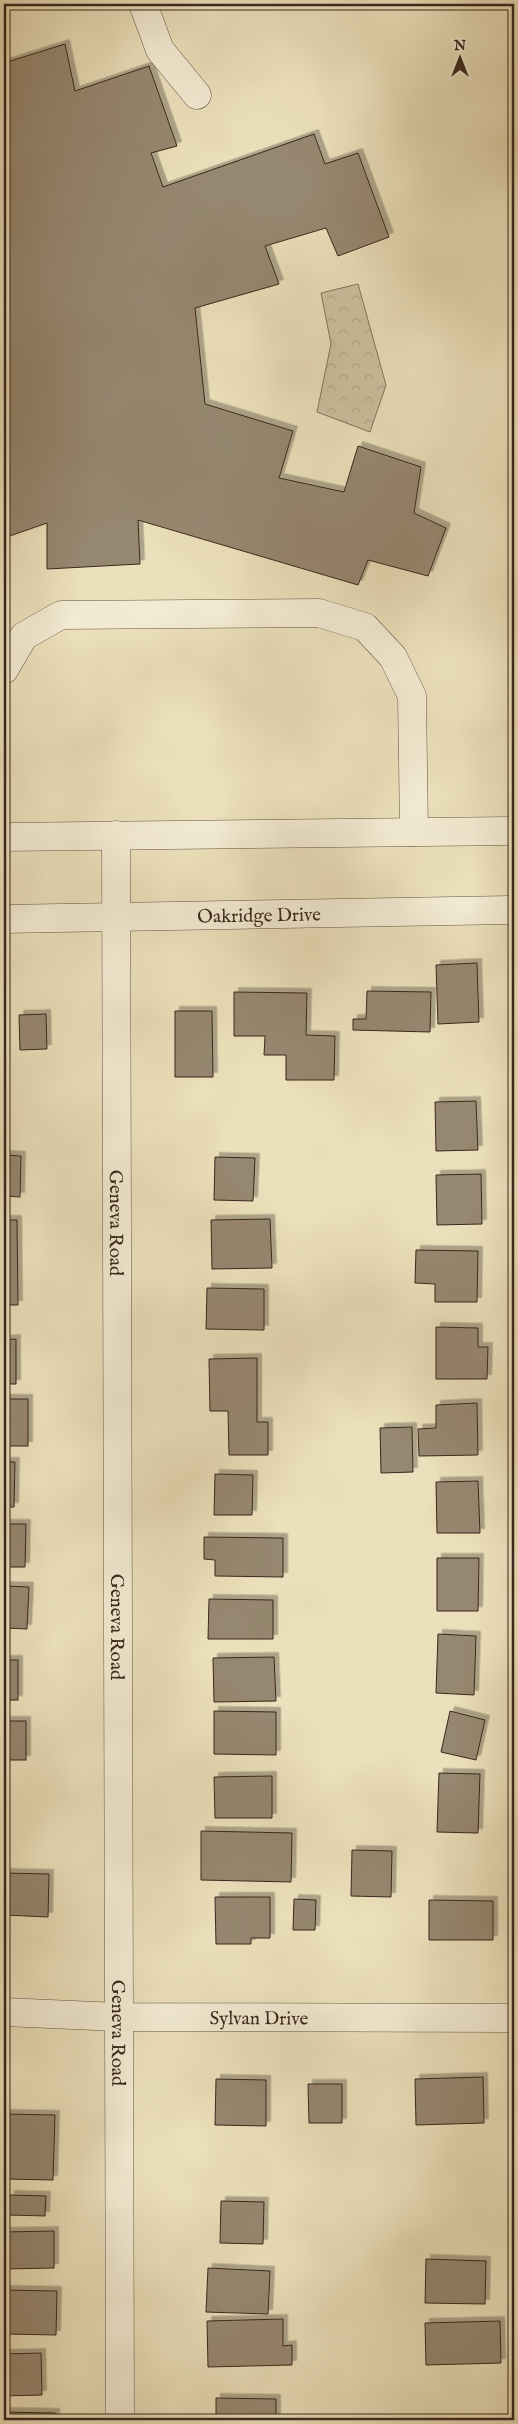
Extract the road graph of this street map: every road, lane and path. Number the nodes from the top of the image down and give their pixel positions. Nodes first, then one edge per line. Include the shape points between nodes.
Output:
1 (142, 4) edge
2 (197, 95) dead end
3 (4, 670) edge
4 (514, 831) edge
5 (414, 832) junction
6 (116, 835) junction
7 (4, 837) edge
8 (514, 910) edge
9 (117, 918) junction
10 (4, 919) edge
11 (4, 2012) edge
12 (119, 2017) junction
13 (514, 2018) edge
14 (120, 2420) edge

1 - 2 street via 160,50
3 - 5 street via 24,636 60,615 319,613 365,627 394,657 412,696
4 - 5 street
5 - 6 street
6 - 7 street
6 - 9 street, Geneva Road
8 - 9 street, Oakridge Drive
9 - 10 street, Oakridge Drive
9 - 12 street, Geneva Road
11 - 12 street, Sylvan Drive
12 - 13 street, Sylvan Drive
12 - 14 street, Geneva Road

